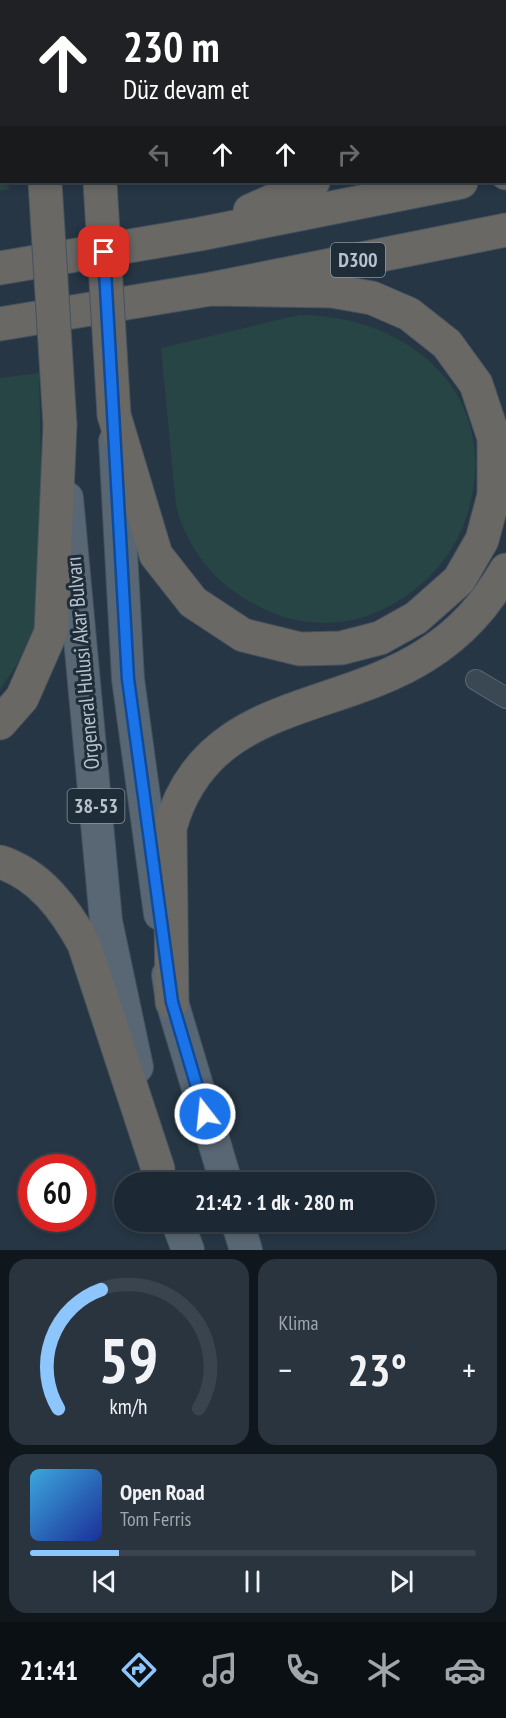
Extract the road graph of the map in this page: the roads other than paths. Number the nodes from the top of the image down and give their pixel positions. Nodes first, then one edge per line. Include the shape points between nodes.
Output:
1 (45, 183) edge
2 (100, 183) edge
3 (311, 183) edge
4 (456, 183) edge
5 (506, 230) edge
6 (200, 234) junction
7 (0, 268) edge
8 (211, 289) junction
9 (0, 324) edge
10 (114, 415) junction
11 (60, 425) junction
12 (506, 570) edge
13 (476, 681) dead end
14 (506, 698) edge
15 (0, 723) edge
16 (0, 862) edge
17 (172, 1002) junction
18 (159, 1172) edge
19 (159, 1172) edge
20 (223, 1172) edge
21 (181, 1232) edge
22 (240, 1232) edge
23 (188, 1250) edge
24 (246, 1250) edge

1 - 11 highway, bridge
2 - 10 highway, bridge
3 - 6 highway
4 - 6 highway
5 - 8 highway, D300
6 - 7 highway
8 - 9 highway, D300
8 - 10 highway via 332,291 372,298 409,314 447,344 476,384 494,438 494,495 482,540 459,580 416,618 380,638 341,648 300,649 243,635 193,602 156,555
10 - 17 main road, Orgeneral Hulusi Akar Bulvarı / 38-53 via 128,679
11 - 15 highway via 51,632 22,698
11 - 18 main road, Orgeneral Hulusi Akar Bulvarı / 38-53 via 106,921
12 - 17 highway via 488,600 460,632 424,657 380,678 270,718 221,746 192,775 178,800 170,828
13 - 14 street
16 - 19 highway via 41,886 67,912 84,944
17 - 20 main road, Orgeneral Hulusi Akar Bulvarı / 38-53
21 - 23 main road
22 - 24 main road

